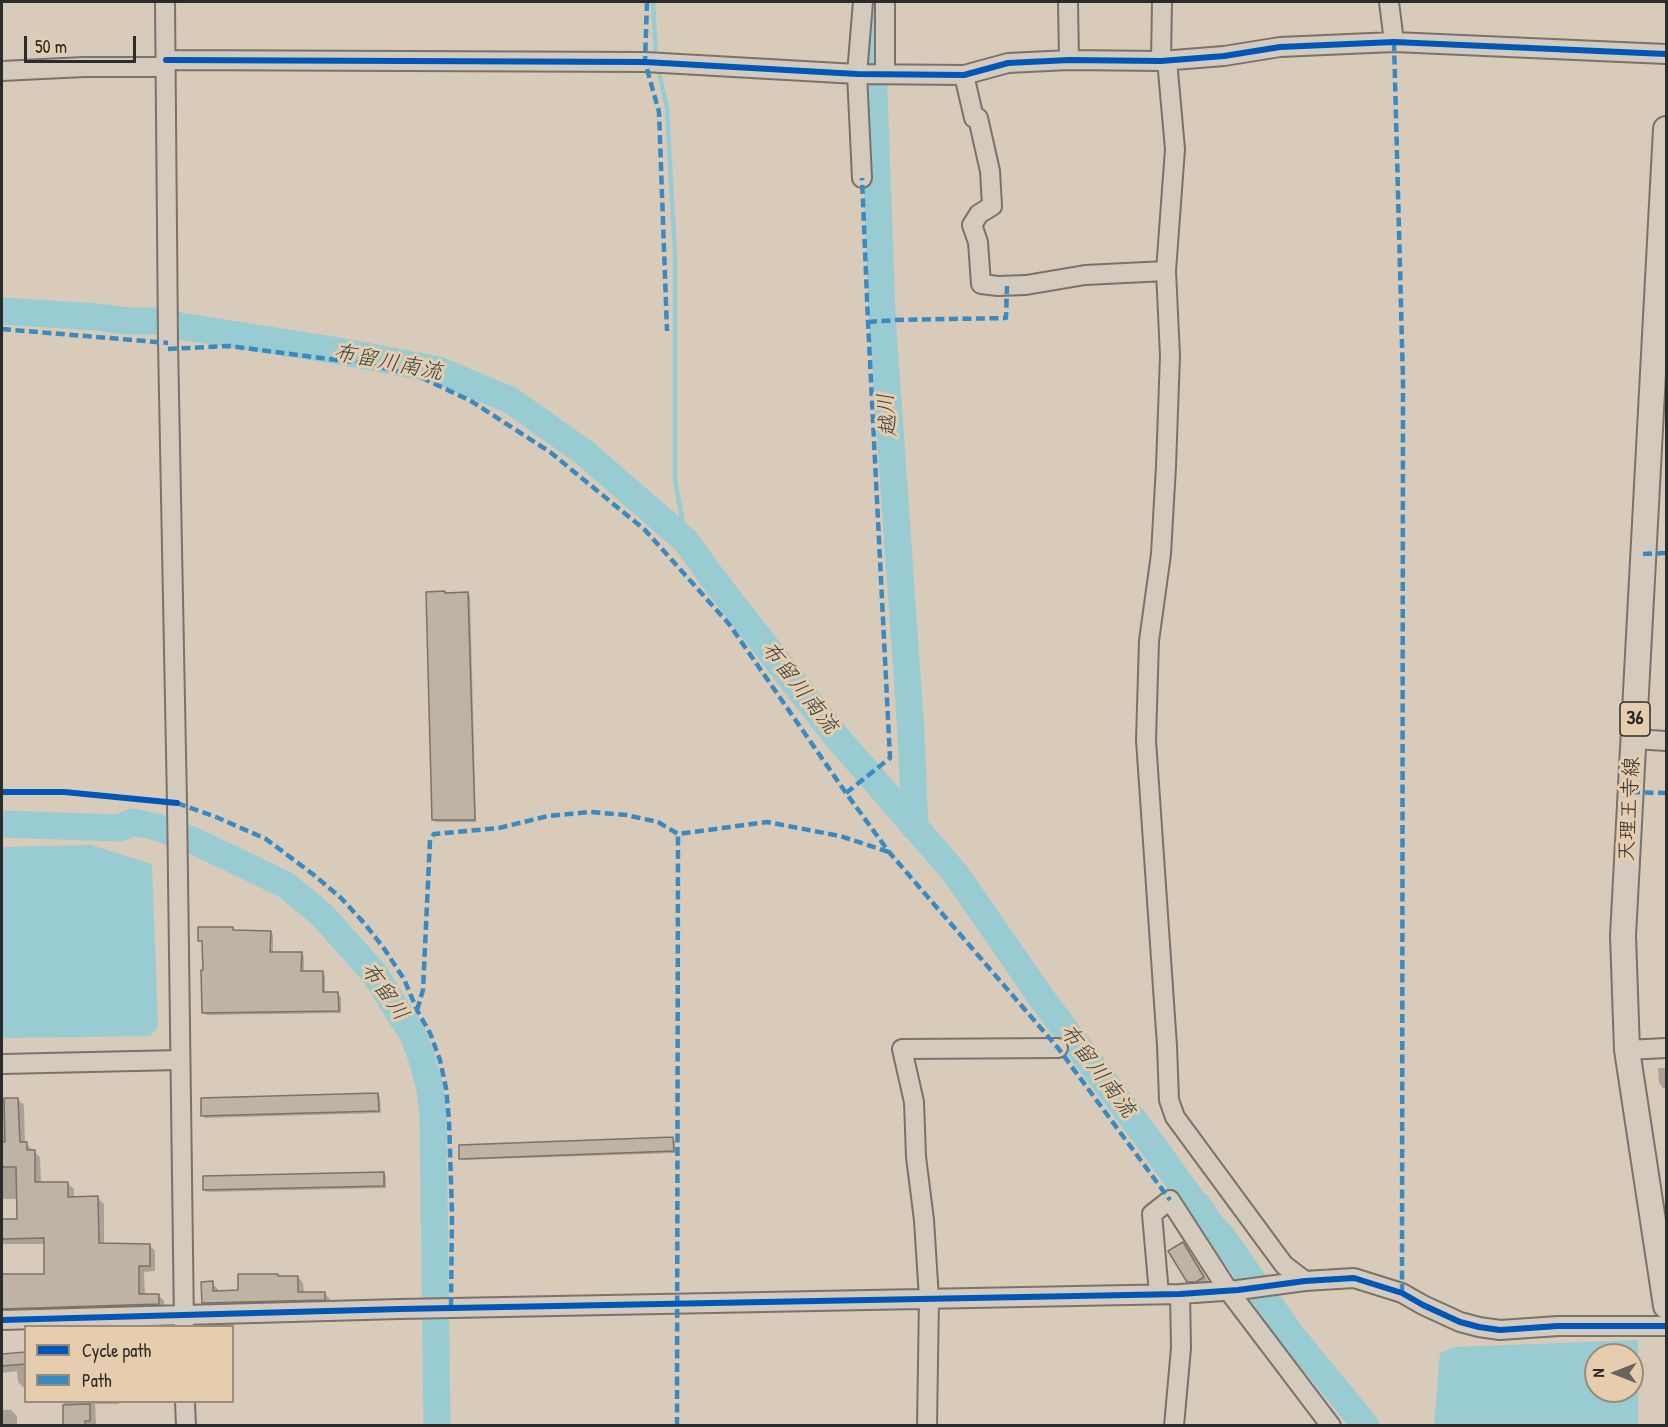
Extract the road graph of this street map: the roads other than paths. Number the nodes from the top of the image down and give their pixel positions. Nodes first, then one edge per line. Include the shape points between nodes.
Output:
1 (165, 2) edge
2 (863, 2) edge
3 (885, 2) edge
4 (1068, 2) edge
5 (1162, 2) edge
6 (1389, 2) edge
7 (1394, 42) junction
8 (1666, 54) edge
9 (1069, 60) junction
10 (1164, 61) junction
11 (165, 64) junction
12 (2, 71) edge
13 (857, 74) junction
14 (885, 74) junction
15 (964, 75) junction
16 (1666, 129) edge
17 (862, 178) dead end
18 (1166, 271) junction
19 (1634, 740) junction
20 (1666, 741) edge
21 (1058, 1048) dead end
22 (1666, 1048) edge
23 (1627, 1050) junction
24 (179, 1060) junction
25 (2, 1064) edge
26 (1299, 1282) junction
27 (1233, 1290) junction
28 (1159, 1294) junction
29 (1180, 1294) junction
30 (929, 1299) junction
31 (1666, 1306) edge
32 (2, 1320) edge
33 (184, 1320) edge
34 (1666, 1326) edge
35 (185, 1403) edge
36 (186, 1425) edge
37 (927, 1425) edge
38 (1174, 1425) edge
39 (1331, 1425) edge

1 - 11 street
2 - 13 street
3 - 14 street
4 - 9 street
5 - 10 street
6 - 7 street
7 - 8 street
7 - 10 street via 1280,47
9 - 10 street
9 - 15 street via 1008,63
10 - 18 street via 1175,149
11 - 12 street
11 - 13 street via 645,62
11 - 24 street
13 - 14 street
13 - 17 street
14 - 15 street
15 - 18 street via 990,171 992,206 979,214 972,225 978,242 981,284 1026,285 1085,275
16 - 19 main road, 天理王寺線 / 36
18 - 26 street via 1170,356 1166,466 1161,554 1149,641 1146,740 1169,1100 1175,1118
19 - 20 street
19 - 23 main road, 天理王寺線 / 36 via 1623,936
21 - 30 street via 902,1049 914,1102
22 - 23 street
23 - 31 main road, 天理王寺線 / 36
24 - 25 street
24 - 33 street
26 - 27 street
26 - 34 street via 1354,1278 1402,1293 1460,1322 1500,1330
27 - 28 street via 1170,1200 1152,1214
27 - 29 street
27 - 39 street
28 - 29 street
28 - 30 street
29 - 38 street via 1181,1348
30 - 33 street via 400,1309
30 - 37 street
32 - 33 street
35 - 36 street

